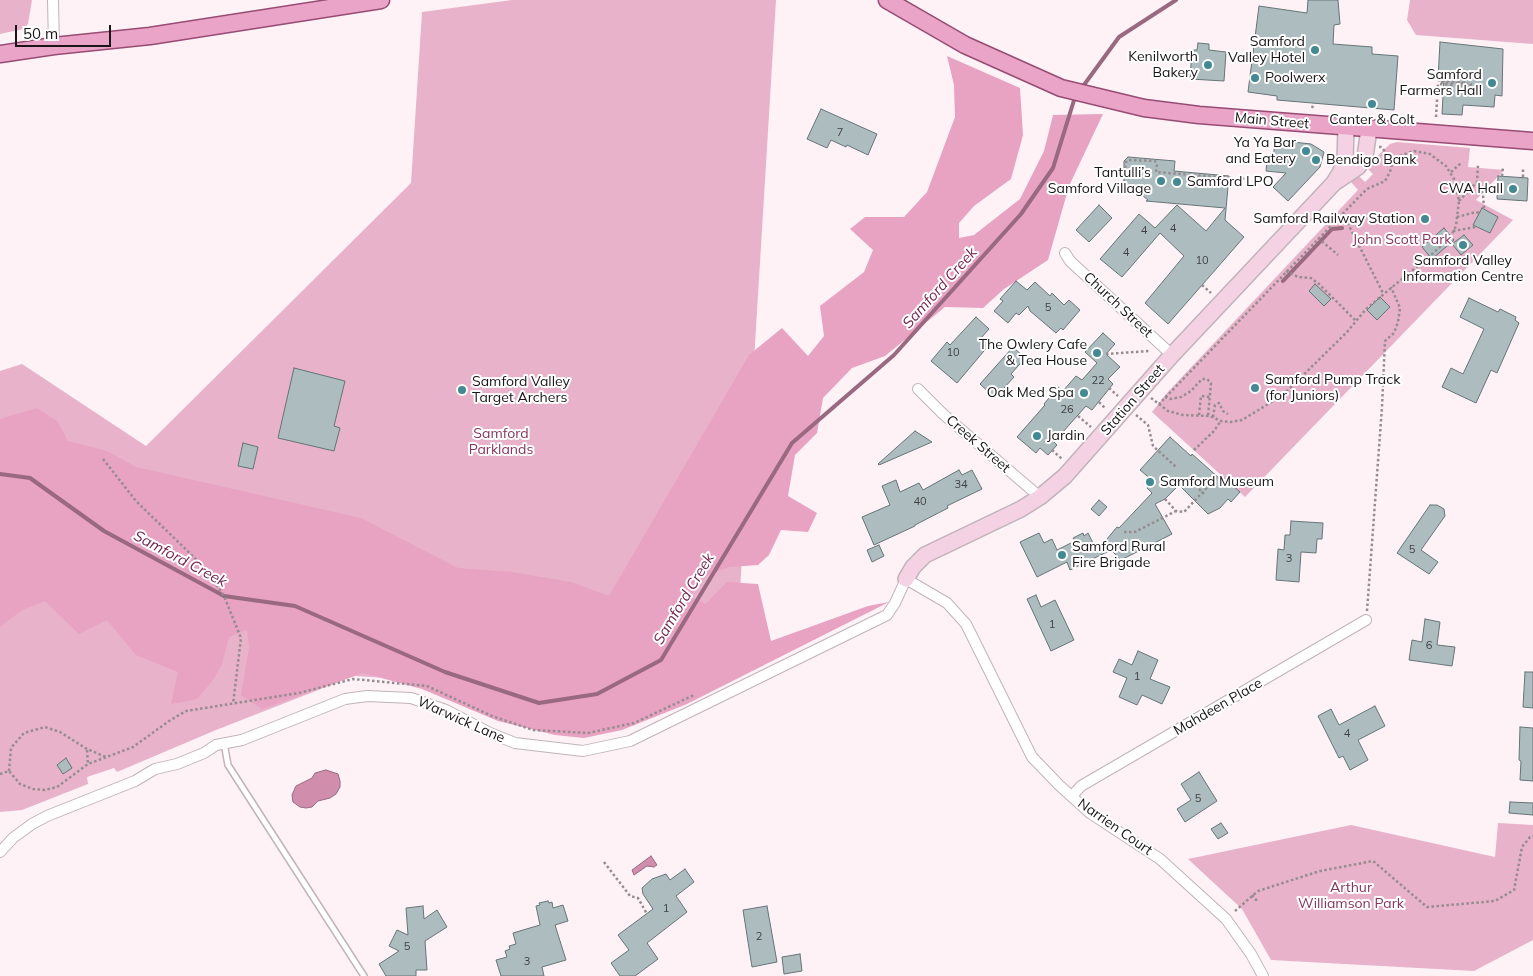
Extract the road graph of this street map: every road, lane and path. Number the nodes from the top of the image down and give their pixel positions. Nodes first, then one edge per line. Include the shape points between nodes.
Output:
1 (53, 0) edge
2 (381, 0) edge
3 (888, 0) edge
4 (54, 46) junction
5 (0, 54) edge
6 (1467, 82) dead end
7 (1314, 103) dead end
8 (1312, 108) dead end
9 (1436, 117) dead end
10 (1346, 127) junction
11 (1369, 128) junction
12 (1533, 141) edge
13 (1374, 147) dead end
14 (1394, 160) junction
15 (1462, 163) dead end
16 (1478, 166) dead end
17 (1503, 167) dead end
18 (1523, 169) dead end
19 (1451, 172) junction
20 (1502, 176) dead end
21 (1249, 178) dead end
22 (1523, 178) dead end
23 (1477, 182) junction
24 (1333, 184) junction
25 (1123, 188) dead end
26 (1459, 201) junction
27 (1484, 209) dead end
28 (1479, 213) dead end
29 (1343, 214) junction
30 (1457, 217) junction
31 (1476, 226) dead end
32 (1454, 230) junction
33 (1319, 239) junction
34 (1065, 253) dead end
35 (1338, 255) dead end
36 (1288, 272) junction
37 (1202, 285) dead end
38 (1391, 287) junction
39 (1212, 293) dead end
40 (1383, 293) junction
41 (1356, 321) junction
42 (1149, 350) dead end
43 (1106, 354) dead end
44 (1172, 355) junction
45 (1109, 388) dead end
46 (918, 389) dead end
47 (1142, 390) junction
48 (1165, 397) junction
49 (1210, 397) junction
50 (1123, 401) junction
51 (1099, 402) dead end
52 (1159, 404) junction
53 (1106, 409) dead end
54 (1228, 414) dead end
55 (1199, 415) junction
56 (1078, 416) dead end
57 (1208, 416) junction
58 (1212, 417) junction
59 (1221, 422) junction
60 (1091, 427) dead end
61 (1052, 450) dead end
62 (1194, 450) dead end
63 (103, 459) dead end
64 (1062, 460) dead end
65 (1176, 467) dead end
66 (1217, 477) dead end
67 (1199, 489) dead end
68 (1203, 493) junction
69 (1040, 497) junction
70 (1165, 499) dead end
71 (1176, 511) junction
72 (1124, 532) dead end
73 (906, 579) junction
74 (1366, 620) joint
75 (697, 694) dead end
76 (233, 704) junction
77 (224, 743) junction
78 (87, 749) junction
79 (106, 757) junction
80 (88, 764) junction
81 (9, 771) junction
82 (0, 774) edge
83 (1072, 796) junction
84 (1533, 836) edge
85 (0, 852) edge
86 (604, 862) dead end
87 (1252, 895) junction
88 (1257, 901) dead end
89 (648, 914) dead end
90 (1226, 919) junction
91 (364, 976) edge
92 (1263, 976) edge

1 - 4 street
2 - 4 main road via 150,36
3 - 10 main road, Main Street via 965,45 1061,88 1179,113
4 - 5 main road
6 - 9 path via 1440,80 1470,86 1438,84
7 - 8 path
10 - 11 main road, Main Street
10 - 24 street, Station Street via 1344,161
11 - 12 main road, Main Street
11 - 24 street, Station Street via 1365,157 1358,167
13 - 14 path via 1381,146
14 - 19 path via 1414,151 1430,154
14 - 29 path via 1385,181 1367,189
15 - 19 path
16 - 23 path
17 - 20 path
18 - 22 path
19 - 26 path
21 - 25 path via 1232,180 1156,172 1155,161 1128,160
23 - 26 path
23 - 27 path via 1484,194
24 - 44 street, Station Street
26 - 30 path
28 - 30 path
29 - 33 path
29 - 40 path
30 - 32 path
31 - 32 path
32 - 38 path via 1439,248
33 - 35 path
33 - 36 path
34 - 44 street, Church Street
36 - 41 path via 1311,278
36 - 48 path
37 - 39 path
38 - 40 path
38 - 74 path via 1400,308 1394,333 1385,341
40 - 41 path
41 - 59 path via 1283,395 1242,420
42 - 43 path
44 - 47 street, Station Street
45 - 50 path
46 - 69 street, Creek Street
47 - 50 street, Station Street
47 - 52 path
48 - 49 path via 1180,397 1192,391 1202,379 1211,383
48 - 52 path
49 - 55 path via 1201,396
49 - 57 path
50 - 65 path via 1148,425 1153,446
50 - 69 street, Station Street via 1065,476
51 - 53 path
52 - 55 path via 1168,412
54 - 58 path via 1219,403 1215,405
55 - 57 path
56 - 60 path
57 - 58 path
58 - 59 path
59 - 62 path
61 - 64 path
63 - 76 path via 136,500 205,568 224,596 241,638
66 - 68 path
67 - 68 path
68 - 71 path via 1184,512
69 - 73 street, Station Street via 925,555 912,566
70 - 71 path
71 - 72 path via 1135,532
73 - 77 street, Warwick Lane via 886,615 630,741 583,751 515,743 446,710 411,698 367,696 345,699 242,740
73 - 83 street, Narrien Court via 947,604 966,624 1032,757
74 - 83 street, Mahdeen Place via 1081,786
75 - 76 path via 634,723 588,733 533,730 492,716 427,686 353,679 299,693
76 - 79 path via 186,712 133,747
77 - 85 street, Warwick Lane via 47,816 13,838
77 - 91 lane via 228,765
78 - 79 path
78 - 80 path
78 - 81 path via 60,732 45,727 24,733 11,748
79 - 80 path
80 - 81 path via 57,787 45,790 20,784
81 - 82 path
83 - 90 street, Narrien Court via 1090,813 1160,859
84 - 87 path via 1522,847 1514,890 1495,901 1427,907 1373,860 1320,871
86 - 89 path via 630,896 638,898
87 - 88 path
87 - 90 path
90 - 92 street, Narrien Court

